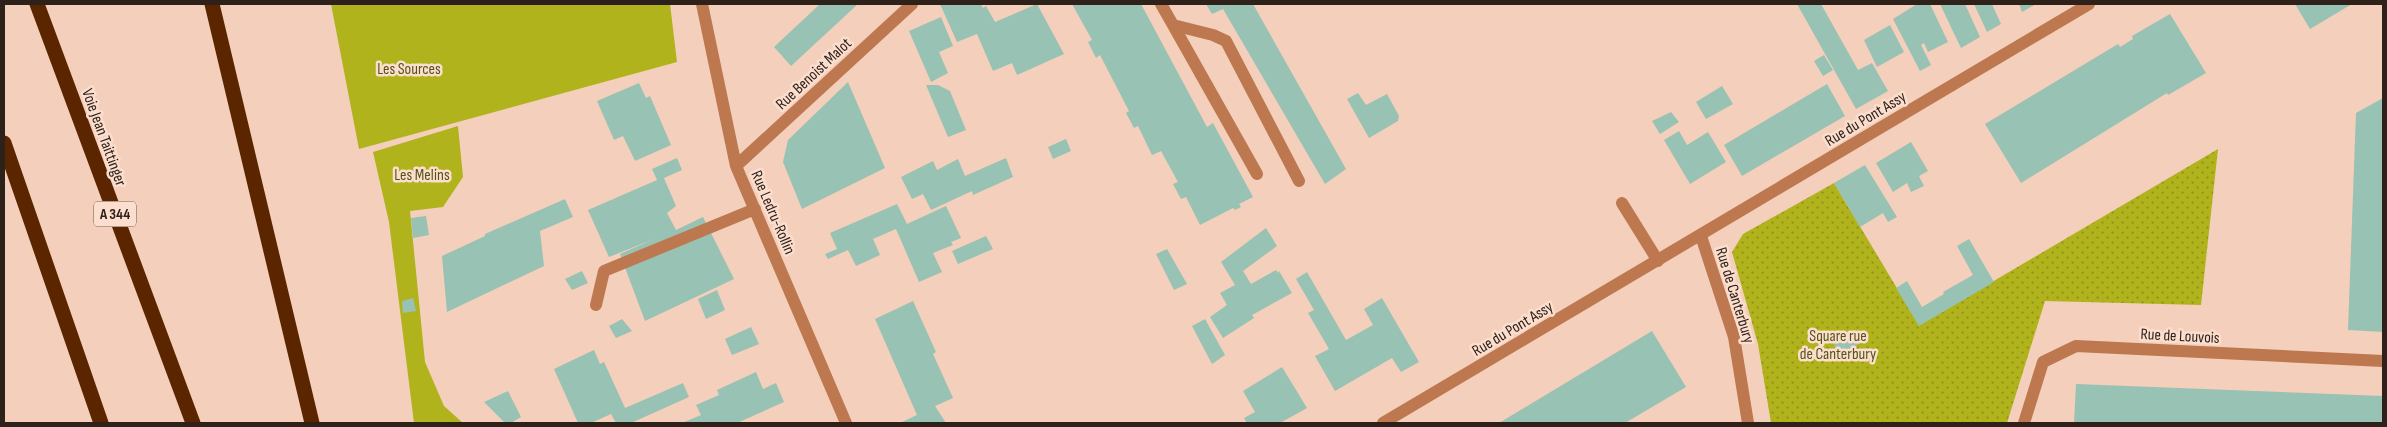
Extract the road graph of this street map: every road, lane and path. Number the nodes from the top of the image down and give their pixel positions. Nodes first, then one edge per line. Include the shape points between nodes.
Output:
1 (37, 4) edge
2 (212, 4) edge
3 (702, 4) edge
4 (912, 4) edge
5 (1161, 4) edge
6 (2088, 4) edge
7 (1173, 25) junction
8 (4, 143) edge
9 (736, 166) junction
10 (1257, 174) dead end
11 (1299, 181) dead end
12 (1622, 203) dead end
13 (755, 209) junction
14 (1701, 236) junction
15 (1658, 261) junction
16 (596, 305) dead end
17 (2383, 361) edge
18 (101, 423) edge
19 (193, 423) edge
20 (312, 423) edge
21 (846, 423) edge
22 (1383, 423) edge
23 (1748, 423) edge
24 (2024, 423) edge

1 - 19 highway, Voie Jean Taittinger / A 344
2 - 20 highway
3 - 9 street, Rue Ledru-Rollin
4 - 9 street, Rue Benoist Malot
5 - 7 street
6 - 14 street, Rue du Pont Assy
7 - 10 street
7 - 11 street via 1226,41
8 - 18 highway
9 - 13 street, Rue Ledru-Rollin
12 - 15 street
13 - 16 street via 604,271
13 - 21 street, Rue Ledru-Rollin
14 - 15 street, Rue du Pont Assy
14 - 23 street, Rue de Canterbury via 1734,337
15 - 22 street, Rue du Pont Assy
17 - 24 street, Rue de Louvois via 2076,346 2043,362

